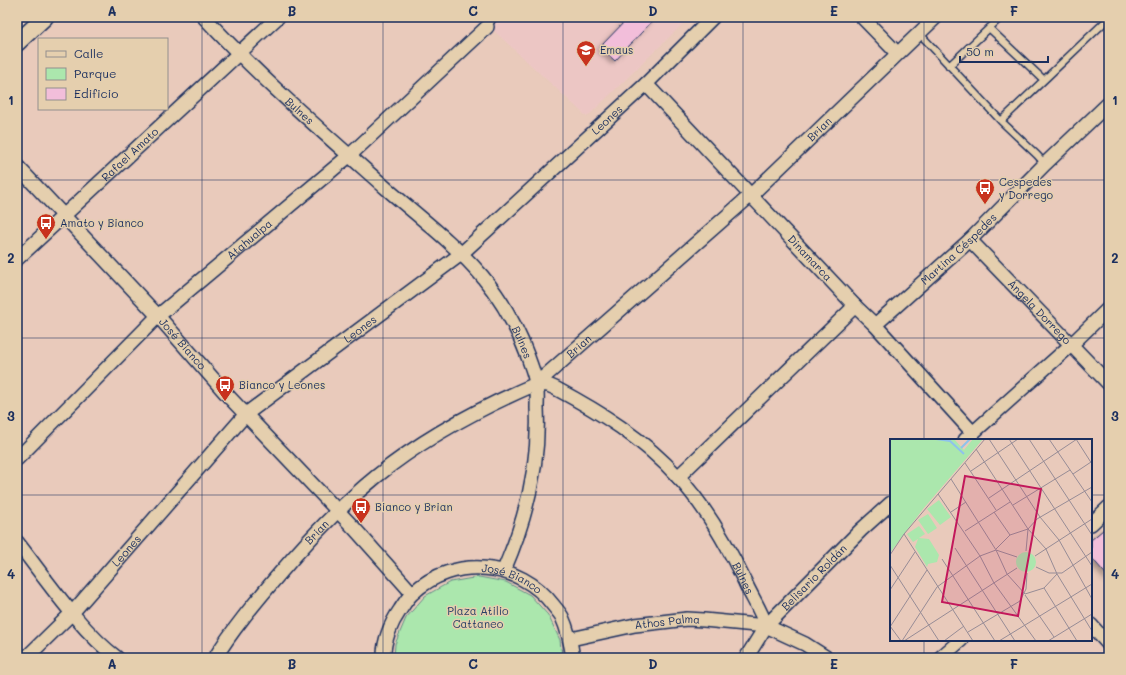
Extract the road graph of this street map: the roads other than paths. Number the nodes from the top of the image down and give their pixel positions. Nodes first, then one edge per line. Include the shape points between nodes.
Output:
1 (45, 17) edge
2 (204, 17) edge
3 (278, 17) edge
4 (713, 17) edge
5 (862, 17) edge
6 (936, 17) edge
7 (1001, 17) edge
8 (1109, 18) edge
9 (491, 22) edge
10 (989, 28) junction
11 (919, 33) junction
12 (17, 43) edge
13 (239, 53) junction
14 (897, 53) junction
15 (949, 66) junction
16 (1044, 80) junction
17 (646, 84) junction
18 (1109, 104) edge
19 (1001, 121) junction
20 (350, 155) junction
21 (1045, 164) junction
22 (17, 166) edge
23 (751, 195) junction
24 (64, 216) junction
25 (970, 240) junction
26 (461, 254) junction
27 (17, 259) edge
28 (855, 306) junction
29 (1109, 308) edge
30 (158, 316) junction
31 (876, 325) junction
32 (1071, 345) junction
33 (536, 384) junction
34 (1109, 384) edge
35 (246, 414) junction
36 (969, 437) edge
37 (17, 459) edge
38 (678, 477) junction
39 (890, 504) edge
40 (1109, 507) edge
41 (338, 511) junction
42 (1092, 523) edge
43 (17, 542) edge
44 (504, 570) junction
45 (412, 593) junction
46 (72, 613) junction
47 (766, 626) junction
48 (1092, 626) edge
49 (571, 640) junction
50 (960, 641) edge
51 (1109, 646) edge
52 (26, 658) edge
53 (117, 658) edge
54 (215, 658) edge
55 (384, 658) edge
56 (573, 658) edge
57 (746, 658) edge
58 (826, 658) edge
59 (940, 658) edge

1 - 12 street
2 - 13 street, Bulnes
3 - 13 street, Rafael Amato
4 - 17 street, Leones
5 - 14 street
6 - 11 street, Brian
7 - 10 lane
8 - 16 lane
9 - 20 street, Atahualpa
10 - 15 lane
10 - 16 lane
11 - 14 street, Brian
11 - 15 lane
13 - 20 street, Bulnes
13 - 24 street, Rafael Amato
14 - 23 street, Brian
15 - 19 lane
16 - 19 lane
17 - 23 street, Dinamarca
17 - 26 street, Leones
18 - 21 street, Martina Céspedes
19 - 21 lane
20 - 26 street, Bulnes
20 - 30 street, Atahualpa
21 - 25 street, Martina Céspedes
22 - 24 street, José Bianco
23 - 28 street, Dinamarca
23 - 33 street, Brian
24 - 27 street, Rafael Amato
24 - 30 street, José Bianco
25 - 31 street, Martina Céspedes
25 - 32 street, Ángela Dorrego
26 - 33 street, Bulnes via 482,275 511,317 522,340
26 - 35 street, Leones
28 - 31 street, Dinamarca
28 - 38 street
29 - 32 street
30 - 35 street, José Bianco
30 - 37 street, Atahualpa
31 - 36 street, Dinamarca
32 - 34 street, Ángela Dorrego
32 - 36 street
33 - 38 street, Bulnes via 556,388 611,420 645,445
33 - 41 street, Brian via 482,408 432,437 377,476
33 - 44 street via 538,447 534,473 518,533
35 - 41 street, José Bianco
35 - 46 street, Leones
38 - 47 street, Bulnes via 720,535
39 - 47 street, Belisario Roldán
40 - 42 street
41 - 45 street, José Bianco
41 - 54 street, Brian via 305,545 234,628
43 - 46 street
44 - 45 street, José Bianco via 478,567 454,570 430,580
44 - 49 street, José Bianco via 527,580 546,596 562,616
45 - 55 street, José Bianco via 392,621
46 - 52 street, Leones
46 - 53 street
47 - 49 street, Athos Palma via 687,619 635,625
47 - 57 street, Belisario Roldán
47 - 58 street via 805,644
48 - 51 street
49 - 56 street, José Bianco
50 - 59 street

